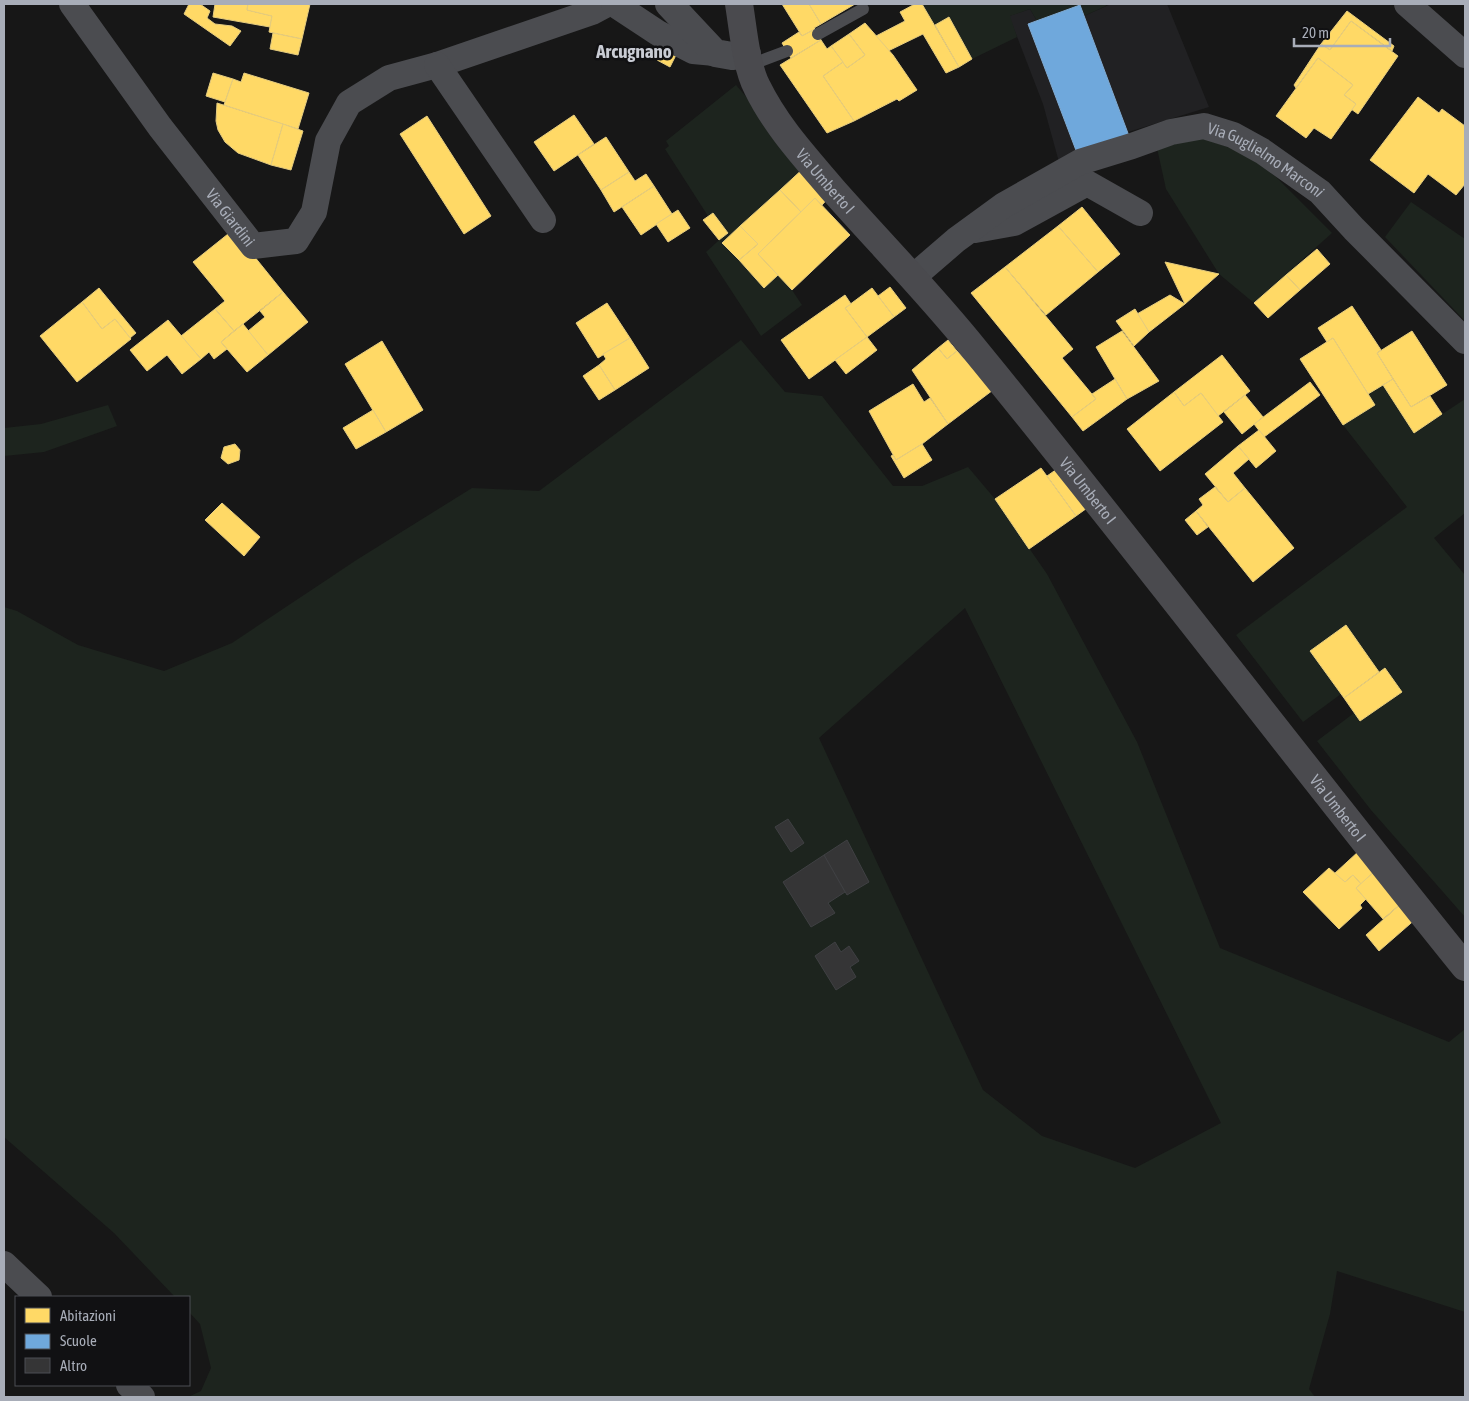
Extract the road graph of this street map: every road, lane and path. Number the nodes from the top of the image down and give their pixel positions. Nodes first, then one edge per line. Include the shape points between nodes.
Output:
1 (72, 4) edge
2 (607, 4) edge
3 (614, 4) edge
4 (669, 4) edge
5 (739, 4) edge
6 (1407, 4) edge
7 (863, 9) dead end
8 (818, 34) dead end
9 (787, 52) dead end
10 (715, 53) junction
11 (1465, 55) edge
12 (749, 60) junction
13 (437, 65) junction
14 (1140, 213) dead end
15 (543, 220) dead end
16 (967, 232) junction
17 (912, 278) junction
18 (1465, 341) edge
19 (1465, 967) edge
20 (4, 1264) edge
21 (38, 1296) edge
22 (130, 1386) edge
23 (142, 1397) edge

1 - 13 street, Via Giardini via 160,127 253,246 296,241 314,212 328,141 349,103 389,78
2 - 13 street, Via Giardini
3 - 10 street via 693,51
4 - 10 street
5 - 12 main road, Via Umberto I
6 - 11 street
7 - 8 lane
9 - 12 lane
10 - 12 street
12 - 17 main road, Via Umberto I via 755,85 786,136
13 - 15 street
14 - 16 street, Via Guglielmo Marconi via 1086,183 1014,223
16 - 17 street, Via Guglielmo Marconi
16 - 18 street, Via Guglielmo Marconi via 1004,206 1080,162 1171,132 1204,126 1233,135 1255,147 1320,192
17 - 19 main road, Via Umberto I via 945,313 1071,468
20 - 21 street
22 - 23 street

